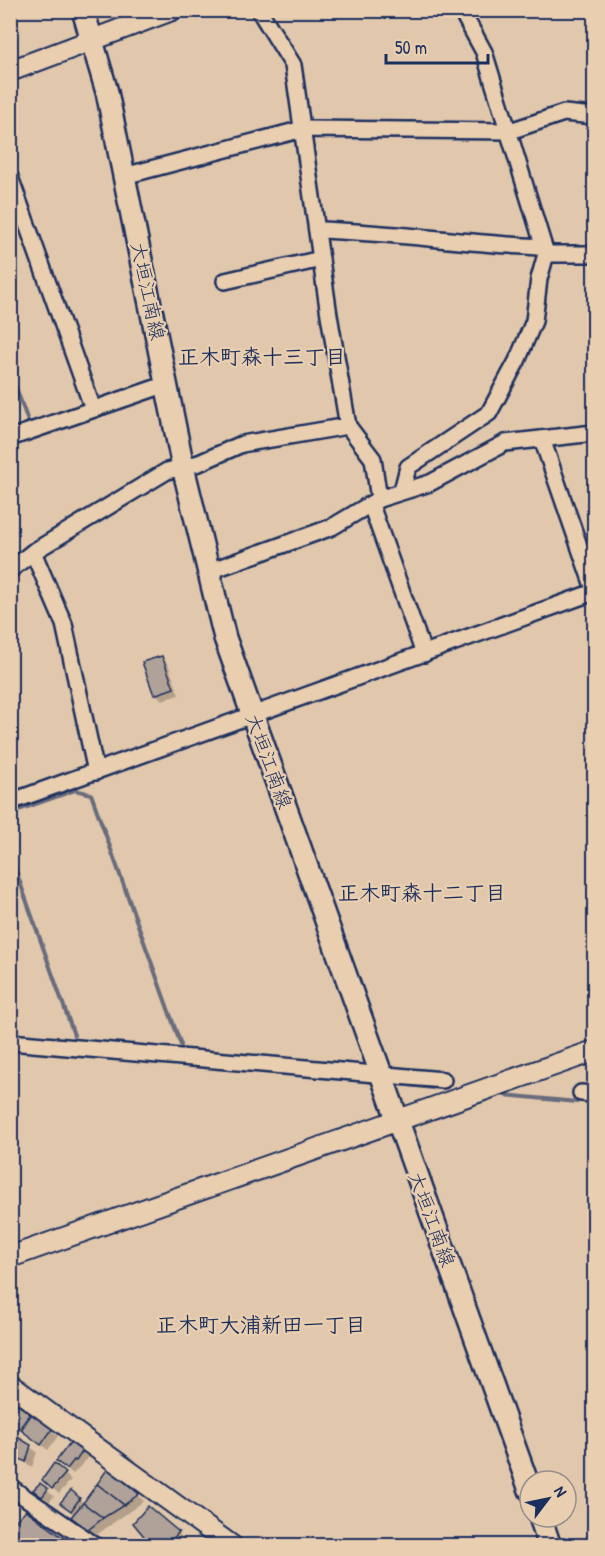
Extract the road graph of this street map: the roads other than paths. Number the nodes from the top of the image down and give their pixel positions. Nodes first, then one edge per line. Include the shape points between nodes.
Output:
1 (83, 10) edge
2 (172, 10) edge
3 (259, 10) edge
4 (461, 10) edge
5 (93, 40) junction
6 (10, 71) edge
7 (594, 116) edge
8 (303, 129) junction
9 (510, 131) junction
10 (124, 176) junction
11 (10, 177) edge
12 (316, 230) junction
13 (545, 250) junction
14 (594, 254) edge
15 (321, 259) junction
16 (225, 281) dead end
17 (167, 384) junction
18 (93, 409) junction
19 (348, 426) junction
20 (594, 433) edge
21 (10, 438) edge
22 (542, 439) junction
23 (183, 467) junction
24 (402, 491) junction
25 (375, 502) junction
26 (33, 552) junction
27 (10, 570) edge
28 (207, 572) junction
29 (594, 591) edge
30 (424, 654) junction
31 (253, 717) junction
32 (96, 772) junction
33 (10, 802) edge
34 (10, 1042) edge
35 (594, 1051) edge
36 (380, 1074) junction
37 (443, 1080) dead end
38 (396, 1120) junction
39 (10, 1257) edge
40 (10, 1384) edge
41 (522, 1469) edge
42 (10, 1487) edge
43 (544, 1529) edge
44 (96, 1545) edge
45 (232, 1545) edge
46 (550, 1545) edge

1 - 5 main road, 大垣江南線
2 - 5 street
3 - 8 street via 293,65
4 - 9 street via 484,52
5 - 6 street
5 - 10 main road, 大垣江南線
7 - 9 street via 564,113
8 - 9 street
8 - 10 street
8 - 12 street
9 - 13 street
10 - 17 main road, 大垣江南線
11 - 18 street
12 - 13 street
12 - 15 street
13 - 14 street
13 - 24 street via 534,321 489,413 408,467
15 - 16 street
15 - 19 street
17 - 18 street
17 - 23 main road, 大垣江南線
18 - 21 street
19 - 23 street via 242,444
19 - 25 street via 373,459
20 - 22 street
22 - 24 street via 505,443 430,483
22 - 29 street
23 - 26 street via 167,471
23 - 28 main road, 大垣江南線
24 - 25 street
25 - 28 street via 332,527
25 - 30 street
26 - 27 street
26 - 32 street via 64,624
28 - 31 main road, 大垣江南線
29 - 30 street
30 - 31 street
31 - 32 street
31 - 36 main road, 大垣江南線
32 - 33 street
34 - 36 street
35 - 38 street
36 - 37 street
36 - 38 main road, 大垣江南線
38 - 39 street
38 - 41 main road, 大垣江南線
40 - 45 street
42 - 44 street
43 - 46 main road

